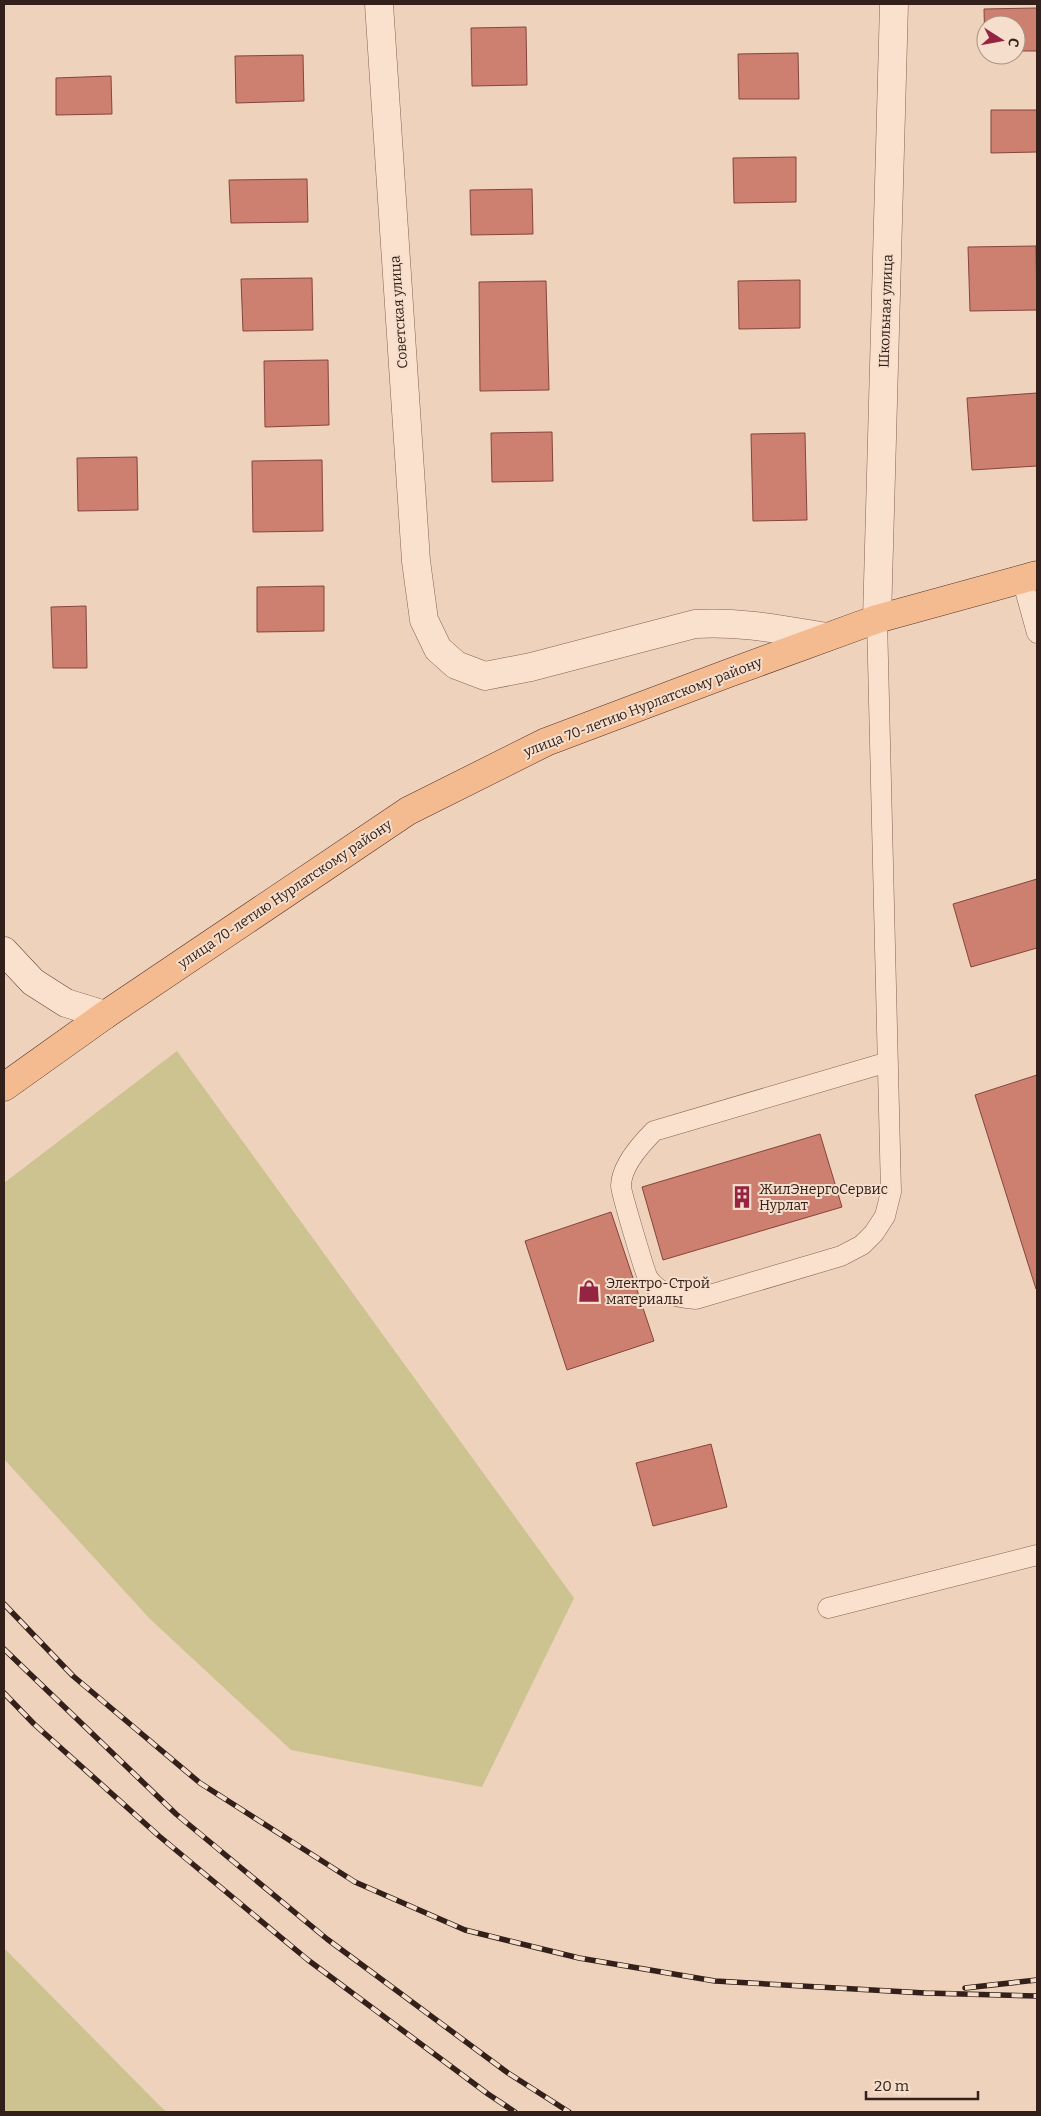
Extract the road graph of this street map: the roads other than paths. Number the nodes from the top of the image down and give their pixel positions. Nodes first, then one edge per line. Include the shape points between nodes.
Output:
1 (378, 4) edge
2 (894, 4) edge
3 (1030, 577) edge
4 (877, 619) junction
5 (1037, 633) edge
6 (827, 638) junction
7 (4, 950) edge
8 (105, 1015) junction
9 (888, 1062) junction
10 (4, 1088) edge
11 (1037, 1555) edge
12 (828, 1608) dead end

1 - 6 street, Советская улица via 416,561 424,620 438,649 456,665 485,676 695,624 740,624
2 - 4 street, Школьная улица
3 - 4 main road, улица 70-летию Нурлатскому району
3 - 5 lane
4 - 6 main road, улица 70-летию Нурлатскому району
4 - 9 lane
6 - 8 main road, улица 70-летию Нурлатскому району via 546,742 408,811
7 - 8 street via 33,982 66,1003
8 - 10 main road, улица 70-летию Нурлатскому району
9 - 9 lane via 654,1132 647,1138 628,1162 621,1185 648,1278 662,1291 678,1298 696,1298 841,1256 862,1245 885,1216 891,1192
11 - 12 lane

